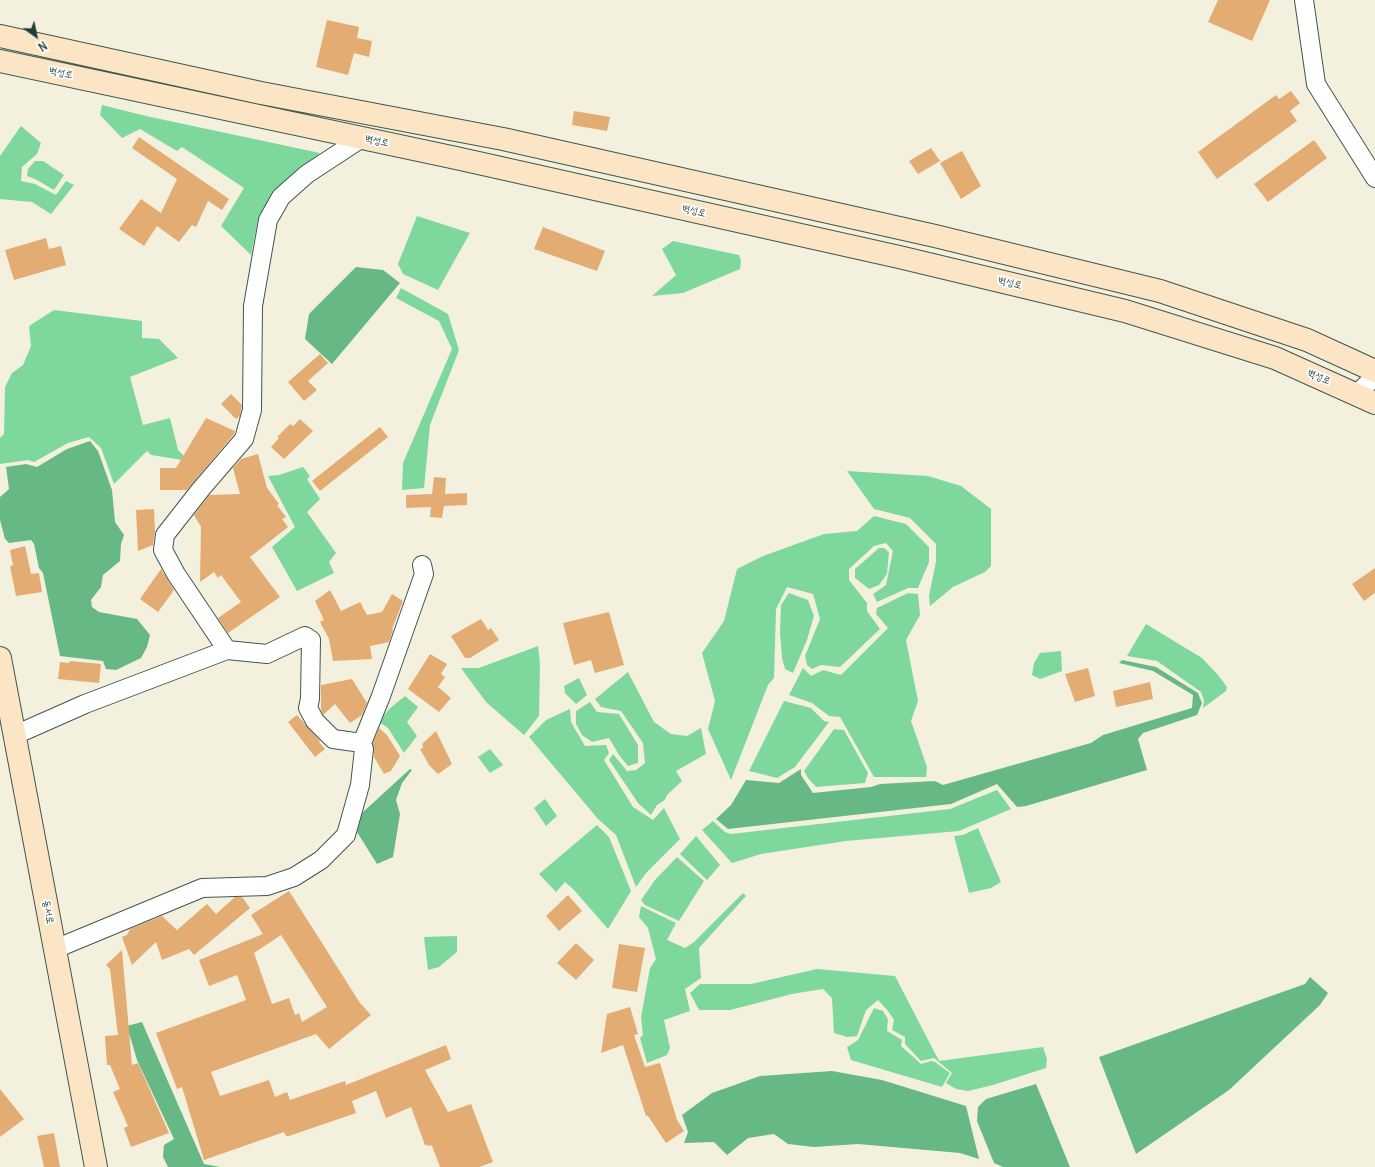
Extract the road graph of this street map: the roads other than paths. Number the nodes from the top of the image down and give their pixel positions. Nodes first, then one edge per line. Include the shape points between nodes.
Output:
1 (1304, 0) edge
2 (0, 36) edge
3 (0, 61) edge
4 (362, 138) junction
5 (1375, 178) edge
6 (1375, 371) edge
7 (1375, 376) edge
8 (1366, 398) edge
9 (422, 565) dead end
10 (227, 650) junction
11 (0, 658) edge
12 (15, 735) junction
13 (362, 743) junction
14 (55, 949) junction
15 (96, 1167) edge

1 - 5 street via 1316,84
2 - 6 main road via 261,93 503,139 935,236 1152,289 1307,340
3 - 4 main road, 벽성로
4 - 8 main road, 벽성로 via 892,255 1125,311 1275,358
4 - 10 street via 307,174 281,197 268,220 253,306 252,410 244,439 165,535 163,550 166,556
7 - 8 street
9 - 13 street via 424,574
10 - 12 street via 85,704
10 - 13 street via 266,654 305,636 311,640 308,708 315,721 333,739
11 - 12 main road, 동서로
12 - 14 main road, 동서로
13 - 14 street via 364,749 360,785 346,834 321,860 294,877 267,886 202,888
14 - 15 main road, 동서로

